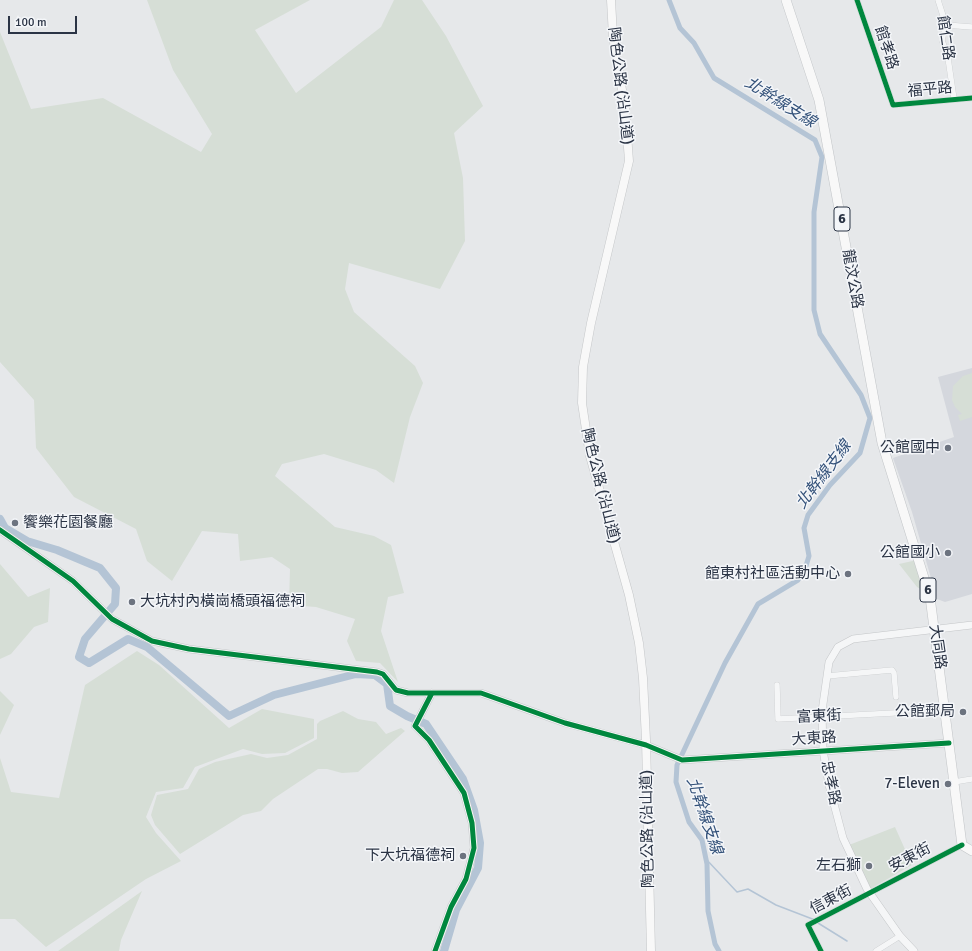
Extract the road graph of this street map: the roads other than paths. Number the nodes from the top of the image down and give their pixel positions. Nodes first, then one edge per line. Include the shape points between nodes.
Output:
1 (611, 0) edge
2 (786, 0) edge
3 (857, 0) edge
4 (938, 0) edge
5 (946, 25) junction
6 (972, 27) edge
7 (972, 98) edge
8 (954, 99) junction
9 (892, 104) joint
10 (882, 443) joint
11 (0, 530) edge
12 (972, 625) edge
13 (934, 630) junction
14 (827, 676) junction
15 (777, 685) dead end
16 (432, 693) junction
17 (896, 696) dead end
18 (894, 713) dead end
19 (822, 717) junction
20 (949, 743) junction
21 (646, 745) junction
22 (823, 750) junction
23 (972, 779) edge
24 (954, 782) junction
25 (962, 845) junction
26 (972, 851) edge
27 (870, 893) junction
28 (900, 936) junction
29 (435, 951) edge
30 (651, 951) edge
31 (821, 951) edge
32 (876, 951) edge
33 (914, 951) edge

1 - 21 main road, 陶色公路 (沿山道) via 613,36 625,108 629,161 589,330 583,366 582,403 590,456 629,595 639,642
2 - 10 main road, 龍汶公路 / 6 via 819,100
3 - 9 street, 館孝路
4 - 5 street, 館仁路
5 - 6 street
5 - 8 street, 館仁路 via 942,40 948,58
7 - 8 street, 福平路
8 - 9 street, 福平路
10 - 13 main road, 大同路 / 6 via 924,574 930,596
11 - 16 street via 73,581 112,619 152,641 196,650 377,672 383,674 396,690
12 - 13 street, 忠孝路
13 - 14 street, 忠孝路 via 845,642 831,658
13 - 20 main road, 大同路 / 6
14 - 17 street via 892,670
14 - 19 street, 忠孝路
15 - 19 street, 富東街 via 778,719
16 - 21 street via 481,694 565,723
16 - 29 street via 415,726 429,740 464,793 474,848 466,879 451,907
18 - 19 street, 富東街
19 - 22 street, 忠孝路
20 - 22 street, 大東路
20 - 24 main road, 大同路 / 6
21 - 22 street, 大東路 via 682,760
21 - 30 main road, 陶色公路 (沿山道)
22 - 27 street, 忠孝路 via 829,786 843,838
23 - 24 street
24 - 25 main road, 大同路 / 6
25 - 26 main road
25 - 27 street, 安東街
27 - 28 street, 忠孝路
27 - 31 street, 信東街 via 808,925
28 - 32 street
28 - 33 street, 忠孝路

